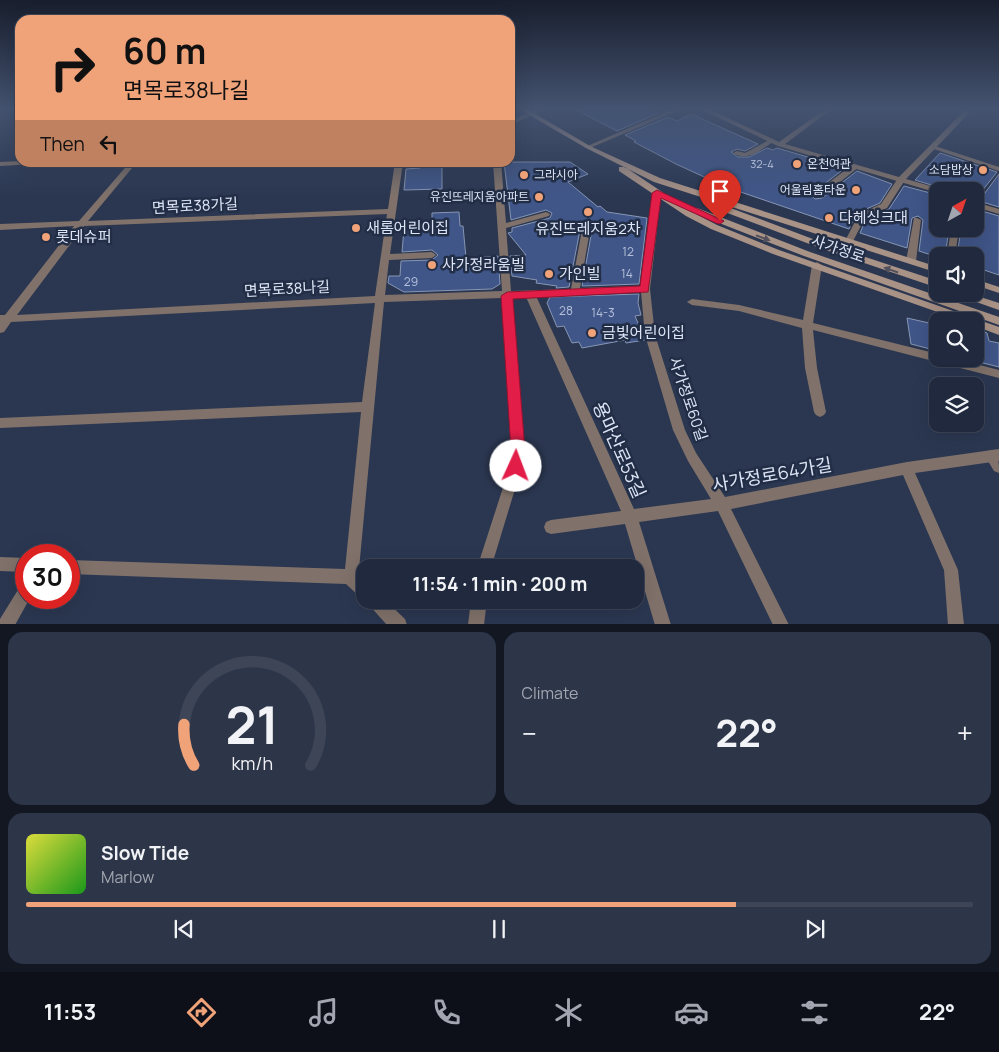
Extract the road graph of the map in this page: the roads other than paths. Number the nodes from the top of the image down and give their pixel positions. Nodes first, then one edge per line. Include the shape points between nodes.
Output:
1 (572, 138) edge
2 (609, 138) edge
3 (765, 138) edge
4 (789, 138) edge
5 (942, 138) edge
6 (771, 141) junction
7 (780, 145) junction
8 (588, 147) junction
9 (933, 147) junction
10 (599, 153) junction
11 (737, 153) dead end
12 (15, 163) edge
13 (0, 164) edge
14 (130, 167) edge
15 (398, 167) edge
16 (497, 167) edge
17 (855, 167) junction
18 (999, 169) edge
19 (657, 180) junction
20 (901, 180) junction
21 (929, 188) edge
22 (657, 193) junction
23 (818, 195) dead end
24 (670, 200) junction
25 (984, 207) edge
26 (392, 211) junction
27 (999, 212) edge
28 (546, 214) dead end
29 (917, 220) dead end
30 (80, 225) junction
31 (0, 227) edge
32 (502, 227) junction
33 (586, 230) dead end
34 (850, 241) junction
35 (432, 255) dead end
36 (385, 257) junction
37 (911, 261) junction
38 (817, 265) junction
39 (929, 267) edge
40 (929, 283) edge
41 (984, 285) edge
42 (645, 289) junction
43 (999, 290) edge
44 (576, 292) junction
45 (530, 295) junction
46 (507, 296) junction
47 (380, 299) junction
48 (692, 302) dead end
49 (984, 302) edge
50 (999, 307) edge
51 (946, 312) edge
52 (4, 319) edge
53 (999, 321) edge
54 (807, 326) junction
55 (984, 326) edge
56 (0, 329) edge
57 (999, 331) edge
58 (929, 356) edge
59 (973, 367) edge
60 (999, 374) edge
61 (368, 407) junction
62 (820, 412) dead end
63 (0, 423) edge
64 (996, 459) edge
65 (907, 468) junction
66 (722, 504) junction
67 (630, 516) junction
68 (551, 527) dead end
69 (359, 559) edge
70 (487, 559) edge
71 (0, 564) edge
72 (15, 565) edge
73 (80, 567) edge
74 (356, 577) edge
75 (15, 609) edge
76 (383, 609) edge
77 (478, 609) edge
78 (6, 624) edge
79 (399, 624) edge
80 (476, 624) edge
81 (664, 624) edge
82 (781, 624) edge
83 (956, 624) edge

1 - 8 main road
2 - 8 street
3 - 6 street
4 - 7 street
5 - 9 street
6 - 7 street
6 - 11 street via 746,155
7 - 17 street
8 - 10 main road
9 - 18 street
9 - 20 street
10 - 19 main road
10 - 22 main road
12 - 13 street
14 - 30 street
15 - 26 street
16 - 32 street
17 - 20 street
17 - 23 street
19 - 34 main road
40 -> 19 main road, 사가정로 via 732,212
20 - 21 street
20 - 34 street via 884,206 862,216
22 - 24 main road
22 - 42 street, 사가정로60길
24 - 38 main road via 688,214 714,227
24 -> 53 main road, 사가정로 via 736,228
25 - 27 street
26 - 30 street, 면목로38가길
26 - 36 street
28 - 32 street
29 - 37 street
30 - 31 street, 면목로38가길
30 - 52 street
32 - 46 street
33 - 44 street
34 - 37 main road
35 - 36 street
36 - 47 street
37 - 39 main road
38 - 51 main road
38 - 54 street
41 - 43 main road
42 - 44 street, 면목로38나길
42 - 66 street, 사가정로60길 via 650,335 680,430 692,457
44 - 45 street, 면목로38나길
45 - 46 street, 면목로38나길
45 - 67 street, 용마산로53길
46 - 47 street, 면목로38나길
46 - 70 street via 517,460
47 - 52 street, 면목로38나길
47 - 61 street
48 - 54 street via 739,308
49 - 50 main road
52 - 56 street
54 - 58 street
54 - 62 street
55 - 57 main road
59 - 60 street
61 - 63 street
61 - 69 street
64 - 65 street, 사가정로64가길
65 - 66 street, 사가정로64가길
65 - 83 street via 951,570
66 - 67 street, 사가정로64가길
66 - 82 street, 사가정로60길
67 - 68 street, 사가정로64가길
67 - 81 street, 용마산로53길
71 - 72 street
73 - 74 street
75 - 78 street
76 - 79 street
77 - 80 street

